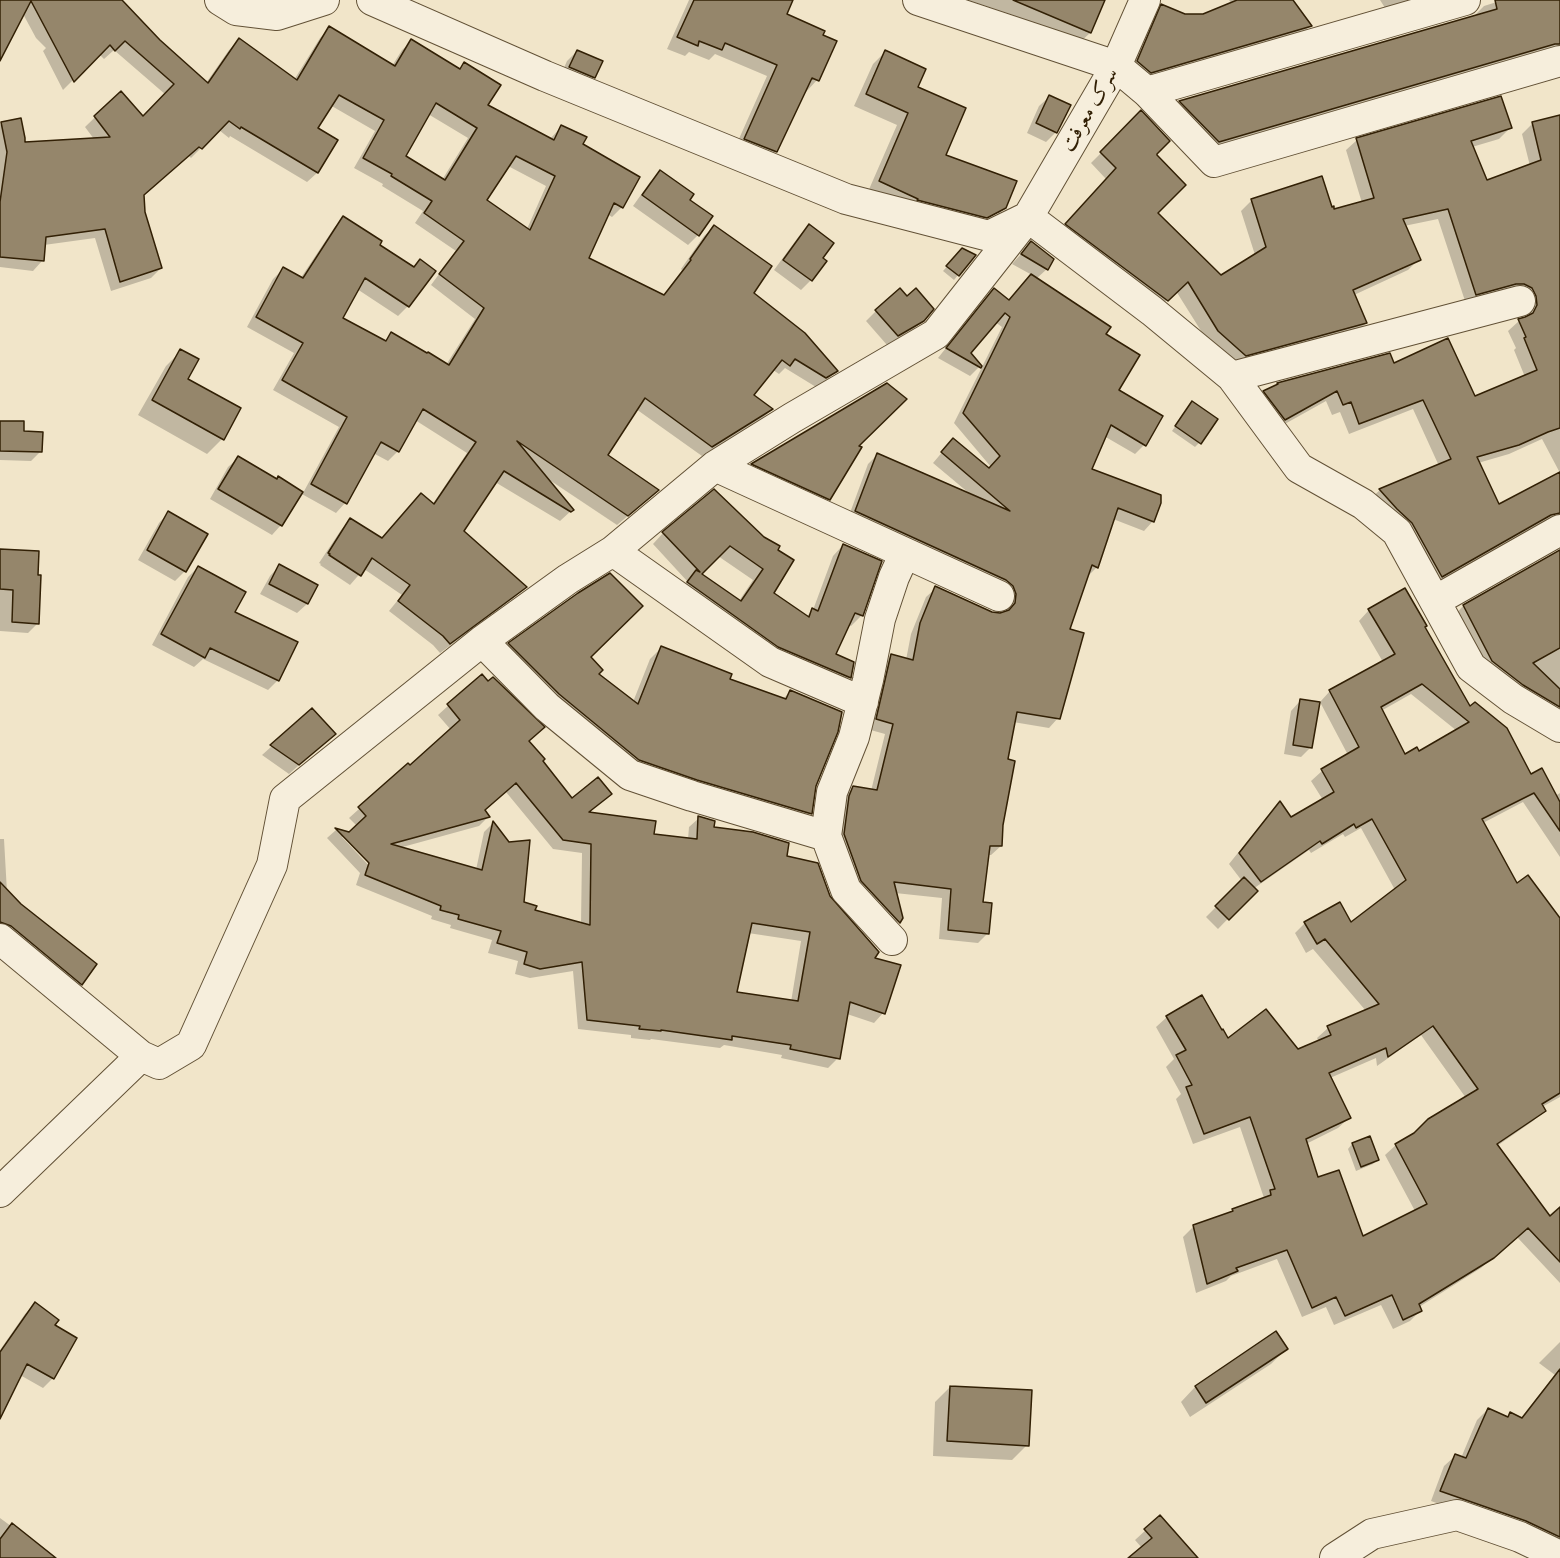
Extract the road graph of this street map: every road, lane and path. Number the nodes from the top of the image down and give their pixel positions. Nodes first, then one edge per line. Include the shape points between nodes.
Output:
1 (220, 0) edge
2 (324, 0) edge
3 (372, 0) edge
4 (918, 0) edge
5 (1145, 0) edge
6 (1465, 0) edge
7 (1560, 61) edge
8 (1116, 66) junction
9 (1147, 92) junction
10 (1028, 217) junction
11 (1520, 301) dead end
12 (1232, 377) junction
13 (715, 466) junction
14 (1560, 530) edge
15 (613, 551) junction
16 (905, 554) junction
17 (999, 596) dead end
18 (1435, 601) junction
19 (482, 641) junction
20 (863, 702) junction
21 (1560, 725) edge
22 (826, 836) junction
23 (0, 939) edge
24 (892, 940) dead end
25 (141, 1056) junction
26 (0, 1192) edge
27 (1560, 1556) edge
28 (1335, 1558) edge

1 - 2 street via 236,10 277,15
3 - 10 street via 545,76 846,199 989,236
4 - 8 street
5 - 8 street, سرک معرفت
6 - 9 street
7 - 9 street via 1214,162
8 - 9 street
8 - 10 street, سرک معرفت
10 - 12 street
10 - 13 street, سرک معرفت via 936,334
11 - 12 street
12 - 18 street via 1299,468 1363,504 1397,532
13 - 15 street, سرک معرفت
13 - 16 street
14 - 18 street
15 - 19 street, سرک معرفت
15 - 20 street via 770,662
16 - 17 street
16 - 20 street via 880,619
18 - 21 street via 1471,667 1513,699
19 - 22 street via 547,707 630,776
19 - 25 street, سرک معرفت via 285,799 272,865 191,1045 159,1064
20 - 22 street via 832,792
22 - 24 street via 846,891
23 - 25 street
25 - 26 street
27 - 28 street via 1457,1515 1372,1534

